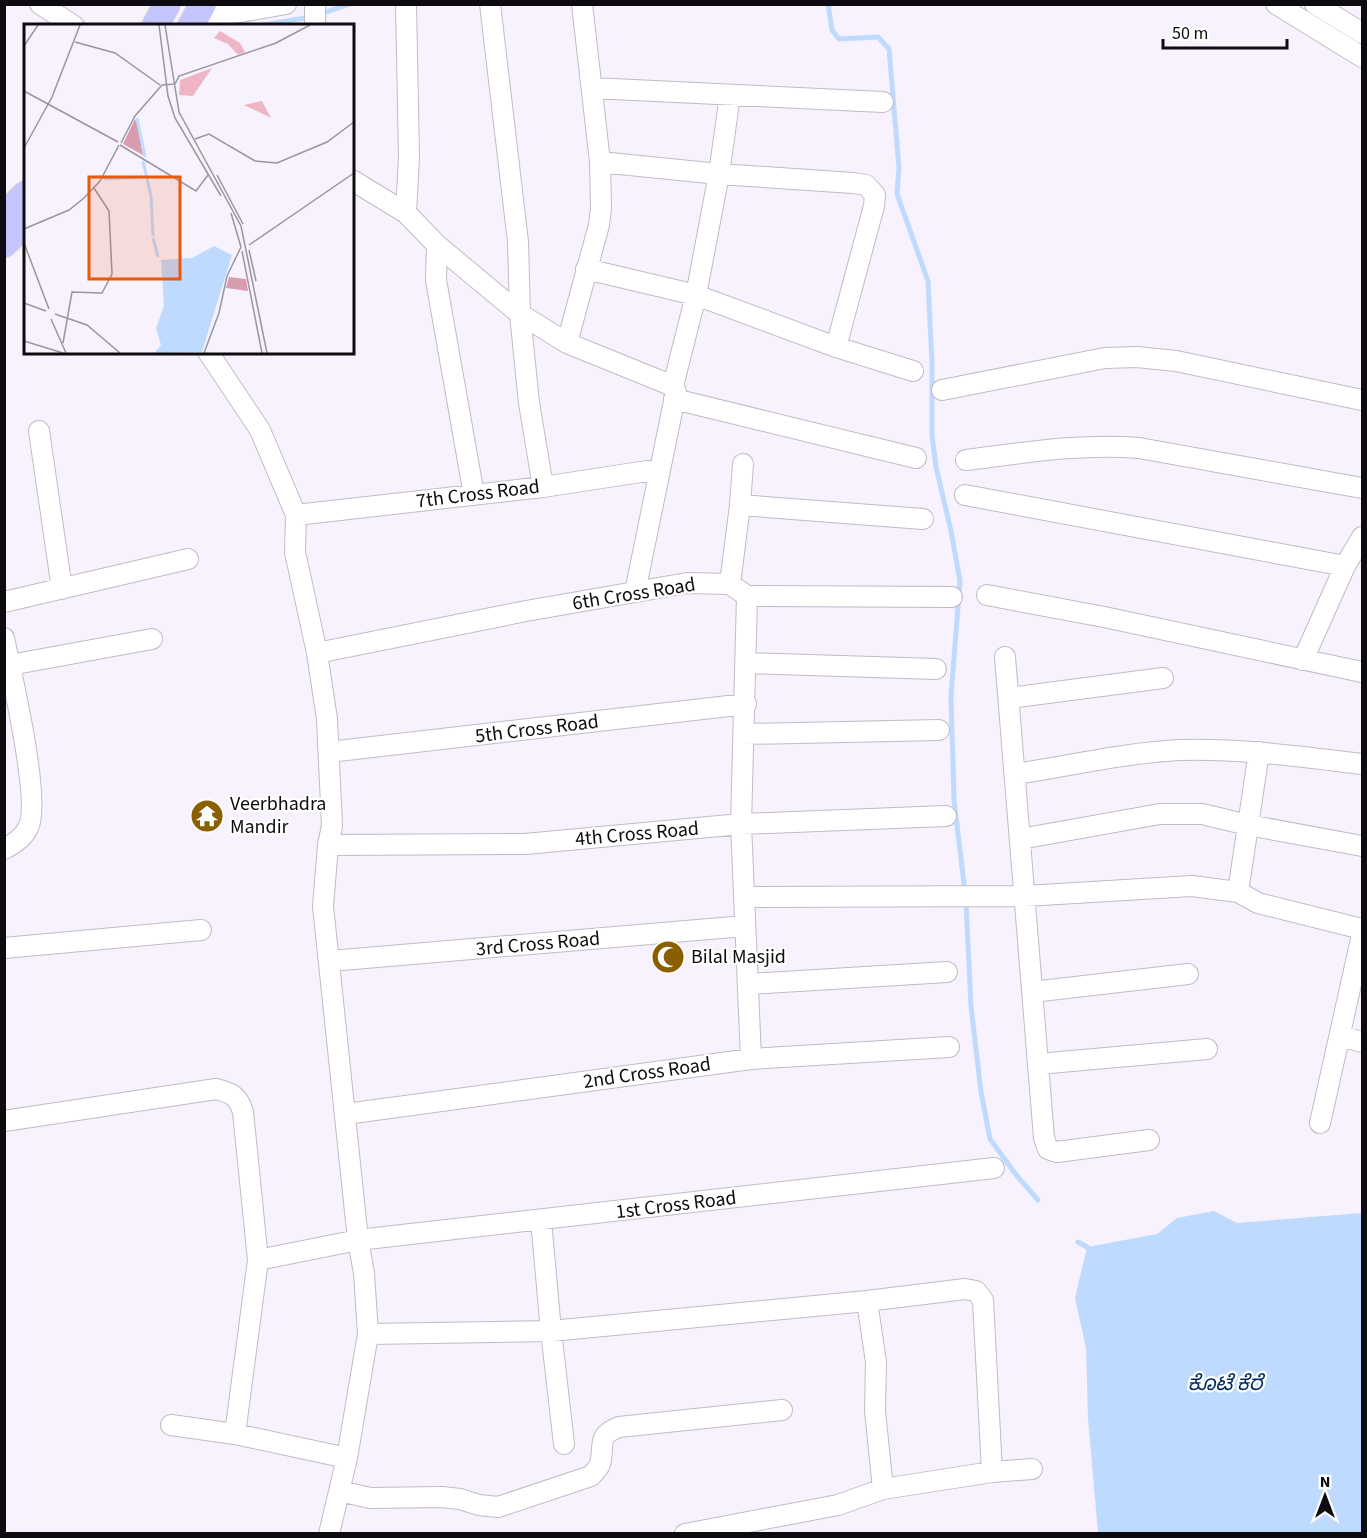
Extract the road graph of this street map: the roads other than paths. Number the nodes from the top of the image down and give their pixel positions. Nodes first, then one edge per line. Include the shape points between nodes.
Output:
1 (40, 4) edge
2 (167, 4) edge
3 (286, 4) edge
4 (315, 4) edge
5 (406, 4) edge
6 (490, 4) edge
7 (582, 4) edge
8 (1275, 4) edge
9 (1315, 4) edge
10 (196, 17) edge
11 (71, 24) edge
12 (156, 24) edge
13 (315, 24) edge
14 (1362, 33) edge
15 (1362, 57) edge
16 (592, 88) junction
17 (730, 95) junction
18 (883, 102) dead end
19 (600, 162) junction
20 (719, 174) junction
21 (354, 181) edge
22 (24, 196) edge
23 (406, 213) junction
24 (4, 215) edge
25 (24, 225) edge
26 (4, 244) edge
27 (437, 245) junction
28 (586, 269) junction
29 (696, 295) junction
30 (520, 314) junction
31 (567, 343) junction
32 (836, 347) junction
33 (209, 354) edge
34 (913, 371) dead end
35 (942, 390) dead end
36 (674, 393) junction
37 (1362, 400) edge
38 (39, 431) dead end
39 (916, 458) dead end
40 (966, 460) dead end
41 (743, 464) dead end
42 (660, 469) junction
43 (543, 487) junction
44 (1362, 488) edge
45 (474, 495) junction
46 (965, 495) dead end
47 (740, 506) junction
48 (296, 515) junction
49 (923, 519) dead end
50 (1362, 537) edge
51 (188, 559) dead end
52 (1345, 566) junction
53 (730, 584) junction
54 (62, 589) junction
55 (636, 592) junction
56 (987, 595) dead end
57 (747, 596) junction
58 (952, 597) dead end
59 (4, 602) edge
60 (4, 638) edge
61 (152, 639) dead end
62 (317, 653) junction
63 (1005, 657) dead end
64 (1303, 660) junction
65 (746, 663) junction
66 (10, 665) junction
67 (936, 669) dead end
68 (1362, 672) edge
69 (1163, 678) dead end
70 (1009, 699) junction
71 (746, 704) junction
72 (939, 730) dead end
73 (744, 734) junction
74 (329, 752) junction
75 (1259, 752) junction
76 (1362, 764) edge
77 (1015, 774) junction
78 (946, 816) dead end
79 (741, 824) junction
80 (1248, 825) junction
81 (1020, 839) junction
82 (328, 845) junction
83 (1362, 846) edge
84 (4, 849) edge
85 (1238, 892) junction
86 (1025, 896) junction
87 (744, 897) junction
88 (745, 926) junction
89 (1362, 928) edge
90 (201, 930) dead end
91 (1362, 935) edge
92 (4, 948) edge
93 (1360, 959) edge
94 (330, 961) junction
95 (947, 972) dead end
96 (1188, 974) dead end
97 (748, 984) junction
98 (1032, 992) junction
99 (1340, 1036) junction
100 (1362, 1042) edge
101 (949, 1047) dead end
102 (1207, 1049) dead end
103 (751, 1059) junction
104 (1038, 1064) junction
105 (346, 1114) junction
106 (4, 1121) edge
107 (1320, 1123) dead end
108 (1149, 1140) dead end
109 (994, 1168) dead end
110 (542, 1220) junction
111 (358, 1240) junction
112 (258, 1260) junction
113 (867, 1300) junction
114 (551, 1331) junction
115 (368, 1334) junction
116 (782, 1410) dead end
117 (171, 1425) dead end
118 (235, 1434) junction
119 (564, 1444) dead end
120 (347, 1458) junction
121 (1032, 1469) dead end
122 (992, 1472) junction
123 (883, 1489) junction
124 (340, 1491) junction
125 (329, 1533) edge
126 (685, 1533) edge

1 - 11 street
2 - 12 main road
3 - 10 street
4 - 13 street
5 - 23 street
6 - 30 street via 518,242
7 - 16 street
8 - 15 street
9 - 14 street
16 - 17 street
16 - 19 street
17 - 18 street
17 - 20 street
19 - 20 street
19 - 28 street via 599,225
20 - 29 street
20 - 32 street via 853,183 866,185 875,195
21 - 23 street
22 - 24 main road
23 - 27 street
25 - 26 main road
27 - 30 street
27 - 45 street via 436,280
28 - 29 street
28 - 31 street
29 - 32 street
29 - 36 street
30 - 31 street
30 - 43 street
31 - 36 street
32 - 34 street
33 - 48 street via 260,430
35 - 37 street via 1105,357 1137,357 1176,361
36 - 39 street
36 - 42 street
38 - 54 street
40 - 44 street via 1112,446
41 - 47 street
42 - 43 street, 7th Cross Road
42 - 55 street
43 - 45 street, 7th Cross Road
45 - 48 street, 7th Cross Road
46 - 52 street
47 - 49 street
47 - 53 street
48 - 62 street via 295,552
50 - 52 street
51 - 54 street
52 - 64 street
53 - 55 street, 6th Cross Road via 687,583
53 - 57 street
54 - 59 street
55 - 62 street, 6th Cross Road
56 - 64 street
57 - 58 street
57 - 65 street
60 - 66 street
61 - 66 street
62 - 74 street
63 - 70 street
64 - 68 street
65 - 67 street
65 - 71 street
66 - 84 street via 33,809 29,828 18,842
69 - 70 street
70 - 77 street
71 - 73 street
71 - 74 street, 5th Cross Road
72 - 73 street
73 - 79 street
74 - 82 street via 332,826
75 - 76 street
75 - 77 street via 1180,750
75 - 80 street
77 - 81 street
78 - 79 street, 4th Cross Road
79 - 82 street, 4th Cross Road via 525,844
79 - 87 street
80 - 81 street via 1202,813 1160,813
80 - 83 street
80 - 85 street
81 - 86 street
82 - 94 street via 323,906
85 - 86 street via 1192,886
85 - 89 street via 1258,903
86 - 87 street
86 - 98 street
87 - 88 street
88 - 94 street, 3rd Cross Road
88 - 97 street
90 - 92 street
91 - 93 street
93 - 99 street
94 - 105 street
95 - 97 street
96 - 98 street
97 - 103 street
98 - 104 street
99 - 100 street
99 - 107 street
101 - 103 street, 2nd Cross Road
102 - 104 street
103 - 105 street, 2nd Cross Road
104 - 108 street via 1048,1149 1057,1152
105 - 111 street
106 - 112 street via 216,1089 230,1092 239,1099 243,1113
109 - 110 street, 1st Cross Road
110 - 111 street, 1st Cross Road
110 - 114 street
111 - 112 street, 1st Cross Road
111 - 115 street
112 - 118 street
113 - 114 street
113 - 122 street via 965,1289 976,1291 983,1300
113 - 123 street via 876,1362 875,1411
114 - 115 street
114 - 119 street
115 - 120 street
116 - 124 street via 619,1427 603,1439 600,1466 591,1476 498,1507 460,1499 370,1498
117 - 118 street
118 - 120 street
120 - 124 street
121 - 122 street
122 - 123 street
123 - 126 street via 838,1505
124 - 125 street

